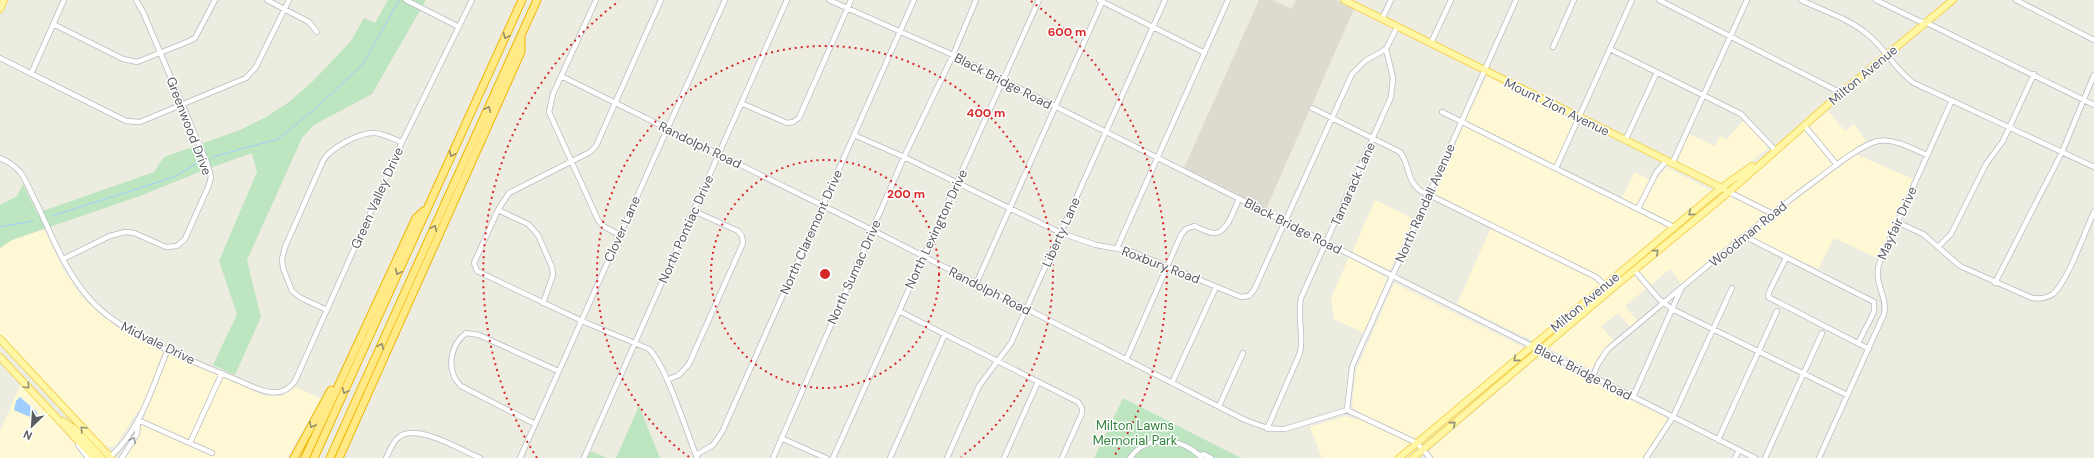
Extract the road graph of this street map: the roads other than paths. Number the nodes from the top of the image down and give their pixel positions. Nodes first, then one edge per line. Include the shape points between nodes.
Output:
1 (4, 0) edge
2 (64, 0) edge
3 (136, 0) edge
4 (215, 0) edge
5 (267, 0) edge
6 (289, 0) edge
7 (406, 0) edge
8 (472, 0) edge
9 (522, 0) edge
10 (537, 0) edge
11 (596, 0) edge
12 (661, 0) edge
13 (725, 0) edge
14 (787, 0) edge
15 (829, 0) edge
16 (851, 0) edge
17 (914, 0) edge
18 (976, 0) edge
19 (1039, 0) edge
20 (1101, 0) edge
21 (1165, 0) edge
22 (1228, 0) edge
23 (1344, 0) edge
24 (1391, 0) edge
25 (1451, 0) edge
26 (1516, 0) edge
27 (1574, 0) edge
28 (1632, 0) edge
29 (1659, 0) edge
30 (1747, 0) edge
31 (1800, 0) edge
32 (1876, 0) edge
33 (1953, 0) edge
34 (2016, 0) edge
35 (848, 8) junction
36 (0, 9) edge
37 (285, 9) junction
38 (1382, 19) junction
39 (1928, 23) junction
40 (53, 24) junction
41 (459, 27) junction
42 (1153, 27) junction
43 (1397, 27) junction
44 (317, 32) dead end
45 (900, 32) junction
46 (521, 36) junction
47 (1730, 37) junction
48 (2094, 40) edge
49 (1431, 43) junction
50 (1553, 47) dead end
51 (1386, 49) junction
52 (1610, 49) junction
53 (1205, 53) junction
54 (160, 54) junction
55 (953, 55) junction
56 (1886, 56) junction
57 (0, 58) edge
58 (1484, 70) junction
59 (1657, 72) junction
60 (31, 74) junction
61 (2034, 74) junction
62 (2094, 75) edge
63 (561, 76) junction
64 (1003, 81) junction
65 (1841, 93) junction
66 (1703, 95) junction
67 (1952, 100) junction
68 (2083, 100) junction
69 (616, 103) junction
70 (741, 103) junction
71 (182, 105) junction
72 (2094, 105) edge
73 (1055, 107) junction
74 (1312, 108) dead end
75 (1442, 112) dead end
76 (1332, 117) junction
77 (1579, 118) junction
78 (1462, 120) junction
79 (1804, 125) junction
80 (2010, 126) junction
81 (667, 129) junction
82 (1106, 132) junction
83 (854, 135) junction
84 (1373, 138) junction
85 (1625, 141) junction
86 (402, 142) junction
87 (1775, 150) junction
88 (2062, 152) junction
89 (719, 154) junction
90 (1927, 155) junction
91 (904, 157) junction
92 (0, 158) edge
93 (1158, 159) junction
94 (1666, 161) junction
95 (571, 162) junction
96 (1672, 164) junction
97 (1837, 165) junction
98 (2094, 167) edge
99 (1556, 168) junction
100 (958, 183) junction
101 (1721, 188) junction
102 (1729, 192) junction
103 (1429, 195) junction
104 (1239, 199) junction
105 (822, 206) junction
106 (428, 208) junction
107 (1638, 208) junction
108 (1009, 209) junction
109 (498, 210) junction
110 (694, 211) junction
111 (2094, 212) edge
112 (1771, 213) junction
113 (1285, 222) junction
114 (1897, 222) junction
115 (1674, 227) junction
116 (872, 230) junction
117 (1061, 233) junction
118 (620, 235) junction
119 (1744, 236) junction
120 (1326, 243) junction
121 (1938, 247) junction
122 (1117, 248) junction
123 (1639, 256) junction
124 (924, 258) junction
125 (1786, 258) junction
126 (62, 259) junction
127 (1168, 266) junction
128 (1634, 271) junction
129 (1393, 276) junction
130 (1995, 283) junction
131 (976, 284) junction
132 (1606, 285) junction
133 (1216, 287) junction
134 (1682, 288) junction
135 (1732, 288) dead end
136 (1610, 290) junction
137 (1883, 297) junction
138 (1874, 302) junction
139 (543, 303) junction
140 (1664, 303) junction
141 (1672, 309) junction
142 (327, 310) junction
143 (1027, 310) junction
144 (1777, 311) dead end
145 (899, 312) junction
146 (582, 321) junction
147 (1714, 330) junction
148 (1822, 333) dead end
149 (946, 334) junction
150 (0, 339) edge
151 (635, 342) junction
152 (1858, 343) junction
153 (1532, 346) junction
154 (168, 349) junction
155 (1869, 349) junction
156 (1541, 350) junction
157 (1758, 352) junction
158 (1243, 353) dead end
159 (351, 355) junction
160 (0, 357) edge
161 (1126, 360) junction
162 (998, 362) junction
163 (558, 371) junction
164 (1804, 372) junction
165 (222, 373) junction
166 (1593, 376) junction
167 (667, 380) junction
168 (1038, 382) junction
169 (1172, 383) junction
170 (279, 392) joint
171 (1847, 395) junction
172 (1633, 398) junction
173 (1219, 406) junction
174 (1347, 410) junction
175 (52, 413) junction
176 (1673, 417) junction
177 (138, 420) junction
178 (535, 424) junction
179 (353, 426) junction
180 (67, 429) junction
181 (1267, 429) junction
182 (781, 438) junction
183 (1718, 440) junction
184 (190, 443) junction
185 (1416, 444) junction
186 (1423, 449) junction
187 (1739, 450) junction
188 (212, 453) dead end
189 (696, 456) edge
190 (1201, 457) edge
191 (88, 458) edge
192 (94, 458) edge
193 (102, 458) edge
194 (110, 458) edge
195 (122, 458) edge
196 (294, 458) edge
197 (305, 458) edge
198 (314, 458) edge
199 (330, 458) edge
200 (339, 458) edge
201 (342, 458) edge
202 (386, 458) edge
203 (480, 458) edge
204 (520, 458) edge
205 (584, 458) edge
206 (772, 458) edge
207 (826, 458) edge
208 (833, 458) edge
209 (890, 458) edge
210 (947, 458) edge
211 (1004, 458) edge
212 (1062, 458) edge
213 (1130, 458) edge
214 (1212, 458) edge
215 (1399, 458) edge
216 (1414, 458) edge
217 (1430, 458) edge
218 (1646, 458) edge
219 (1735, 458) edge
220 (1755, 458) edge
221 (1765, 458) edge
222 (1819, 458) edge

1 - 36 main road
2 - 40 street
3 - 54 street, Greenwood Drive
4 - 54 street via 195,38
5 - 37 street
6 - 37 street
7 - 41 street
8 - 41 street, Green Valley Drive
9 -> 106 highway
10 - 46 highway
11 - 63 street
12 - 69 street
13 - 81 street, Clover Lane
14 - 70 street, North Pontiac Drive
15 - 35 street, Black Bridge Road
16 - 35 street
17 - 45 street, North Claremont Drive
18 - 55 street, North Sumac Drive
19 - 64 street, North Lexington Drive
20 - 42 street
20 - 73 street
21 - 42 street, Liberty Lane
22 - 53 street
23 - 38 main road, Mount Zion Avenue
24 - 38 street
25 - 49 street
26 - 58 street, North Randall Avenue
27 - 50 street
28 - 52 street
29 - 47 street
30 - 47 street
31 - 56 street via 1861,29
32 - 39 street via 1918,21
33 - 39 main road, Milton Avenue
34 - 48 street
35 - 45 street, Black Bridge Road
35 - 70 street via 799,118 787,123
37 - 44 street via 309,22
37 - 71 street via 251,74
38 - 43 main road, Mount Zion Avenue
39 - 56 main road, Milton Avenue
39 - 61 street
40 - 54 street via 128,61 141,61
40 - 60 street
41 - 86 street, Green Valley Drive
42 - 53 street
42 - 82 street, Liberty Lane
43 - 49 main road, Mount Zion Avenue
43 - 51 street
45 - 55 street, Black Bridge Road
45 - 83 street, North Claremont Drive
46 - 179 highway via 521,52
199 -> 46 highway
47 - 65 street
47 - 66 street
49 - 58 main road, Mount Zion Avenue
51 - 76 street via 1366,61 1352,74
51 - 84 street, Tamarack Lane via 1394,78 1393,87
52 - 59 street
52 - 77 street
53 - 93 street
54 - 71 street, Greenwood Drive
55 - 64 street, Black Bridge Road
55 - 91 street, North Sumac Drive
56 - 65 main road, Milton Avenue
56 - 67 street via 1906,77
57 - 60 street
58 - 77 main road, Mount Zion Avenue
58 - 78 street, North Randall Avenue
59 - 66 street
59 - 85 street
60 - 71 street via 126,121 140,122
61 - 68 street
61 - 80 street
62 - 68 street
63 - 69 street, Randolph Road
63 - 95 street via 550,103 550,112
64 - 73 street, Black Bridge Road
64 - 100 street, North Lexington Drive
65 - 79 main road, Milton Avenue
66 - 87 street via 1744,116
66 - 96 street
67 - 80 street
67 - 90 street, Mayfair Drive
68 - 72 street
68 - 88 street
69 - 81 street, Randolph Road
69 - 95 street via 596,146
70 - 89 street, North Pontiac Drive
71 - 126 street, Greenwood Drive via 211,177 183,242 174,247 166,247 134,233 121,232
73 - 82 street, Black Bridge Road
73 - 108 street
74 - 76 street
75 - 78 street
76 - 84 street
76 - 113 street
77 - 85 main road, Mount Zion Avenue
77 - 99 street
78 - 99 street
78 - 103 street, North Randall Avenue
79 - 87 main road, Milton Avenue
79 - 97 street
80 - 88 street
80 - 121 street via 1998,149 1986,164 1951,234
81 - 89 street, Randolph Road
81 - 118 street, Clover Lane
82 - 93 street, Black Bridge Road
82 - 117 street, Liberty Lane
83 - 91 street, Roxbury Road
83 - 105 street, North Claremont Drive
84 - 103 street via 1400,152 1406,161 1413,184
84 - 120 street, Tamarack Lane
85 - 94 main road, Mount Zion Avenue
86 - 142 street, Green Valley Drive
86 - 142 street via 373,133 331,150 323,161 284,247 282,264 292,291
87 - 101 main road, Milton Avenue
87 - 102 main road, Milton Avenue
88 - 98 street
88 - 130 street
89 - 105 street, Randolph Road
89 - 110 street, North Pontiac Drive
90 - 97 street, Woodman Road via 1899,143 1881,140
90 - 114 street, Mayfair Drive
91 - 100 street, Roxbury Road
91 - 116 street, North Sumac Drive
92 - 126 street, Midvale Drive via 19,172 26,183
93 - 104 street, Black Bridge Road
93 - 122 street
94 - 96 main road, Mount Zion Avenue
94 - 107 street via 1656,173
95 - 109 street via 516,188 504,199
95 - 118 street via 598,220 603,226
96 - 101 main road, Mount Zion Avenue
97 - 112 street, Woodman Road
99 - 107 street
100 - 108 street, Roxbury Road
100 - 124 street, North Lexington Drive
101 - 102 main road, Mount Zion Avenue
101 -> 115 main road, Milton Avenue
102 - 112 street, Mount Zion Avenue
128 -> 102 main road, Milton Avenue
103 - 129 street, North Randall Avenue
103 - 132 street via 1596,277
104 - 113 street, Black Bridge Road
104 - 127 street via 1224,229 1219,233 1213,234 1194,226 1186,229
105 - 116 street, Randolph Road
105 - 189 street, North Claremont Drive via 718,439
106 - 159 highway via 416,218
106 -> 198 highway
107 - 115 street
108 - 117 street, Roxbury Road
108 - 131 street
109 - 139 street via 528,224 538,234 553,275
109 - 139 street via 475,259 475,267 484,275
110 - 151 street, North Pontiac Drive
110 - 167 street via 738,231 743,243 689,364 685,370
111 - 130 street via 2062,282 2053,294 2032,298
112 - 119 street, Woodman Road
113 - 120 street, Black Bridge Road
113 - 133 street, Roxbury Road via 1249,296 1241,297
114 - 121 street via 1923,234
114 - 137 street, Mayfair Drive via 1877,268 1877,279
115 - 123 main road, Milton Avenue
116 - 124 street, Randolph Road
116 - 182 street, North Sumac Drive
117 - 122 street, Roxbury Road via 1096,245
117 - 143 street, Liberty Lane
118 - 146 street, Clover Lane
119 - 125 street
119 - 134 street, Woodman Road
120 - 129 street, Black Bridge Road
120 - 181 street, Tamarack Lane via 1301,298 1300,353
121 - 130 street via 1960,266
122 - 127 street, Roxbury Road
123 - 128 main road
123 - 132 main road, Milton Avenue
124 - 131 street, Randolph Road
124 - 145 street, North Lexington Drive
125 - 138 street
125 - 152 street via 1768,298
126 - 154 street, Midvale Drive via 86,295 105,314 120,326
127 - 133 street, Roxbury Road
127 - 161 street
128 - 136 main road, Milton Avenue
128 - 140 street
129 - 153 street, Black Bridge Road
129 - 174 street, North Randall Avenue via 1352,367
131 - 143 street, Randolph Road
132 - 136 street
132 - 153 main road, Milton Avenue
133 - 169 street
134 - 140 street, Woodman Road
134 - 141 street
135 - 147 street
136 - 156 main road, Milton Avenue
137 - 138 street
137 - 155 street, Mayfair Drive via 1884,314
138 - 152 street via 1874,312
139 - 146 street
140 - 141 street
140 - 166 street, Woodman Road via 1607,350
141 - 147 street
141 - 172 street
142 - 170 street, Green Valley Drive via 295,381 289,388
143 - 161 street, Randolph Road
143 - 162 street, Liberty Lane via 1011,343
144 - 157 street
145 - 149 street
145 - 208 street, North Lexington Drive
146 - 151 street
146 - 163 street, Clover Lane
147 - 157 street
147 - 176 street
148 - 164 street
149 - 162 street
149 - 209 street
194 -> 150 main road
151 - 167 street via 655,355
151 - 205 street, North Pontiac Drive
152 - 155 street
153 - 156 street, Black Bridge Road
153 -> 185 main road, Milton Avenue
154 - 165 street, Midvale Drive
154 - 177 street
155 - 171 street, Mayfair Drive
156 - 166 street, Black Bridge Road
186 -> 156 main road, Milton Avenue
157 - 164 street
157 - 183 street
158 - 173 street
159 -> 196 highway
159 - 197 highway
160 -> 175 main road
161 - 169 street, Randolph Road
162 - 168 street
162 - 210 street, Liberty Lane via 979,386
163 - 178 street, Clover Lane
163 - 178 street via 479,335 466,333 455,349 451,369 456,382
164 - 171 street
164 - 221 street
165 - 170 street, Midvale Drive via 266,392
165 - 184 street
166 - 172 street, Black Bridge Road
167 - 189 street
168 - 211 street
168 - 212 street via 1078,402 1082,408
169 - 173 street, Randolph Road
171 - 222 street, Mayfair Drive
172 - 176 street, Black Bridge Road
173 - 181 street, Randolph Road
174 - 181 street, Randolph Road via 1286,429
174 - 185 street
175 - 180 main road
175 - 193 main road via 76,430
176 - 183 street, Black Bridge Road
176 - 218 street
177 - 184 street
177 - 194 street via 125,442
195 -> 177 street via 137,434
178 - 204 street, Clover Lane
179 - 200 highway
179 - 201 highway
180 - 191 street
180 - 192 main road
182 - 206 street, North Sumac Drive
182 - 207 street
183 - 187 street, Black Bridge Road
184 - 188 street
185 - 186 street
185 - 215 main road, Milton Avenue
186 - 216 main road, Milton Avenue
186 - 217 street
187 - 219 street
187 - 220 street, Black Bridge Road
190 - 213 street via 1187,446 1166,441 1147,444 1136,450
190 - 214 street via 1203,454
202 - 203 street via 399,437 417,432

